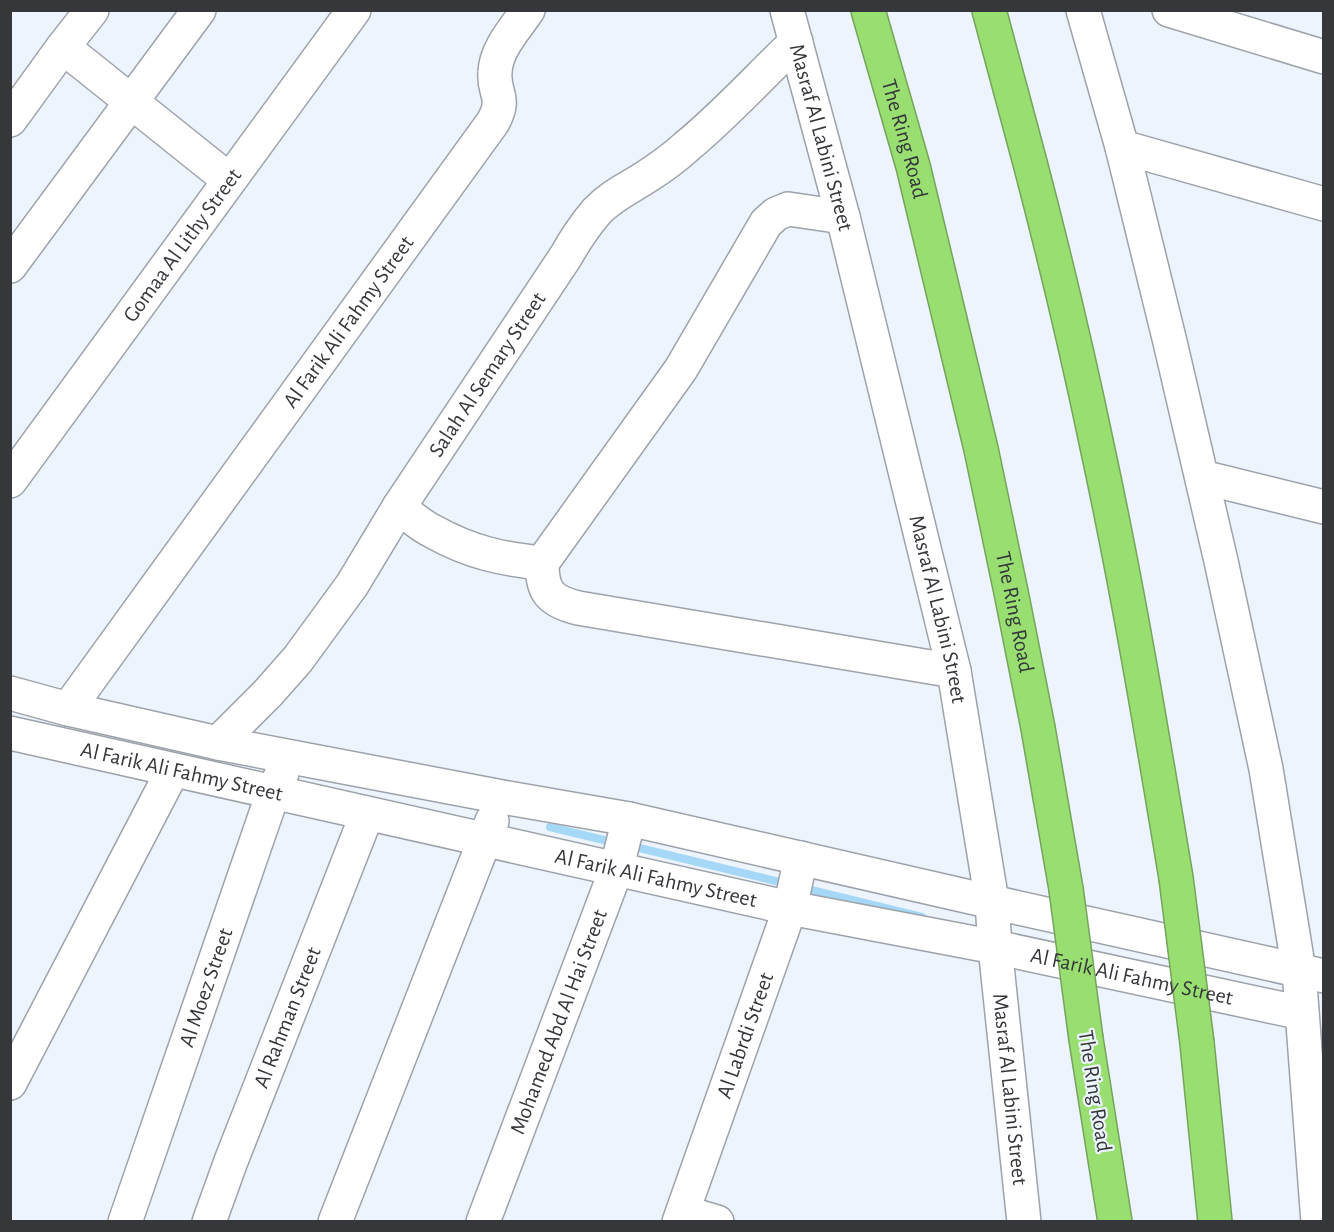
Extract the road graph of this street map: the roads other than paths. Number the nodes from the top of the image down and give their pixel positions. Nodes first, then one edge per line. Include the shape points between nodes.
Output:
1 (92, 10) edge
2 (199, 10) edge
3 (354, 10) edge
4 (528, 10) edge
5 (787, 10) edge
6 (868, 10) edge
7 (989, 10) edge
8 (1083, 10) edge
9 (1169, 10) edge
10 (796, 42) junction
11 (63, 47) junction
12 (1323, 57) edge
13 (132, 101) junction
14 (10, 120) edge
15 (1122, 147) junction
16 (230, 180) junction
17 (1323, 204) edge
18 (843, 217) junction
19 (10, 266) edge
20 (1202, 477) junction
21 (10, 481) edge
22 (399, 507) junction
23 (1323, 507) edge
24 (542, 563) junction
25 (954, 671) junction
26 (10, 693) edge
27 (68, 709) junction
28 (10, 733) edge
29 (218, 743) junction
30 (290, 757) junction
31 (173, 771) junction
32 (273, 793) junction
33 (502, 797) junction
34 (366, 814) junction
35 (483, 840) junction
36 (622, 845) junction
37 (796, 883) junction
38 (992, 902) junction
39 (995, 947) junction
40 (1311, 974) edge
41 (1302, 1013) junction
42 (10, 1083) edge
43 (681, 1217) edge
44 (124, 1221) edge
45 (209, 1221) edge
46 (335, 1221) edge
47 (483, 1221) edge
48 (717, 1221) edge
49 (1024, 1221) edge
50 (1115, 1221) edge
51 (1215, 1221) edge
52 (1318, 1221) edge

1 - 11 street
2 - 13 street
3 - 16 street, Gomaa Al Lithy Street
4 - 27 street, Al Farik Ali Fahmy Street via 502,47 496,64 494,75 500,98 493,122
5 - 10 street, Masraf Al Labini Street
6 - 50 highway, The Ring Road, bridge via 913,166 1014,604 1066,889
7 - 51 highway, bridge via 1065,301 1126,590 1176,878
8 - 15 street
9 - 12 street
10 - 18 street, Masraf Al Labini Street
10 - 22 street, Salah Al Semary Street via 686,147 621,192 580,232
11 - 13 street
11 - 14 street
13 - 16 street
13 - 19 street
15 - 17 street
15 - 20 street
16 - 21 street, Gomaa Al Lithy Street
18 - 24 street via 788,209 766,223 681,369
18 - 25 street, Masraf Al Labini Street
20 - 23 street
20 - 40 street
22 - 24 street via 432,531 468,549
22 - 29 street, Salah Al Semary Street via 352,585 298,659
24 - 25 street via 542,580 549,594 562,604
25 - 38 street, Masraf Al Labini Street
26 - 27 street, Al Farik Ali Fahmy Street
27 - 29 street, Al Farik Ali Fahmy Street
28 - 31 street, Al Farik Ali Fahmy Street
29 - 30 street, Al Farik Ali Fahmy Street
30 - 32 street, Al Moez Street
30 - 33 street, Al Farik Ali Fahmy Street
31 - 32 street, Al Farik Ali Fahmy Street
31 - 42 street
32 - 34 street, Al Farik Ali Fahmy Street
32 - 44 street, Al Moez Street
33 - 35 street
33 - 36 street, Al Farik Ali Fahmy Street
34 - 35 street, Al Farik Ali Fahmy Street
34 - 45 street, Al Rahman Street
35 - 36 street, Al Farik Ali Fahmy Street
35 - 46 street
36 - 37 street, Al Farik Ali Fahmy Street
36 - 37 street, Al Farik Ali Fahmy Street
36 - 47 street, Mohamed Abd Al Hai Street
37 - 38 street, Al Farik Ali Fahmy Street
37 - 39 street, Al Farik Ali Fahmy Street
37 - 43 street, Al Labrdi Street
38 - 39 street, Masraf Al Labini Street
38 - 40 street, Al Farik Ali Fahmy Street
39 - 41 street, Al Farik Ali Fahmy Street
39 - 49 street, Masraf Al Labini Street
40 - 41 street
41 - 52 street
43 - 48 street

